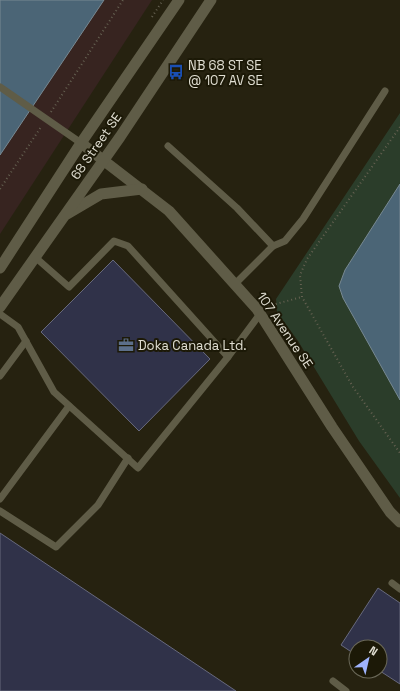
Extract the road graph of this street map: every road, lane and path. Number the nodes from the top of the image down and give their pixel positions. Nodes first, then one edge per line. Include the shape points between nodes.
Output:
1 (123, 0) edge
2 (179, 0) edge
3 (211, 0) edge
4 (0, 87) edge
5 (385, 91) dead end
6 (46, 121) junction
7 (400, 127) edge
8 (81, 143) junction
9 (168, 146) dead end
10 (104, 159) junction
11 (0, 189) edge
12 (142, 189) junction
13 (63, 216) junction
14 (273, 246) junction
15 (35, 257) junction
16 (0, 268) edge
17 (235, 284) junction
18 (302, 297) junction
19 (0, 307) edge
20 (259, 312) junction
21 (0, 314) edge
22 (26, 341) junction
23 (228, 357) junction
24 (0, 376) edge
25 (69, 406) junction
26 (400, 453) edge
27 (128, 458) junction
28 (0, 499) edge
29 (0, 511) edge
30 (400, 522) edge
31 (392, 584) dead end
32 (400, 589) edge
33 (333, 681) dead end
34 (346, 691) edge

1 - 6 path
2 - 8 street, 68 Street SE
3 - 10 street, 68 Street SE
4 - 6 lane
5 - 14 lane via 303,220 285,241
6 - 8 lane
6 - 11 path
7 - 18 path via 307,259 300,276
8 - 10 street, 107 Avenue SE
8 - 16 street, 68 Street SE
9 - 14 lane via 237,208
10 - 12 street, 107 Avenue SE
10 - 13 street, 68 Street SE
12 - 13 street via 101,194
12 - 17 street, 107 Avenue SE via 169,210
13 - 15 street, 68 Street SE
14 - 17 lane
15 - 19 street, 68 Street SE
15 - 23 lane via 69,287 114,241 128,246
17 - 20 street, 107 Avenue SE
18 - 20 path
18 - 26 path via 353,387
20 - 23 lane
20 - 30 street, 107 Avenue SE via 332,427 390,512
21 - 22 lane via 18,327
22 - 24 lane
22 - 25 lane via 54,392
23 - 27 lane via 138,468
25 - 27 lane
25 - 28 lane
27 - 29 lane via 98,505 56,547
31 - 32 lane
33 - 34 lane

